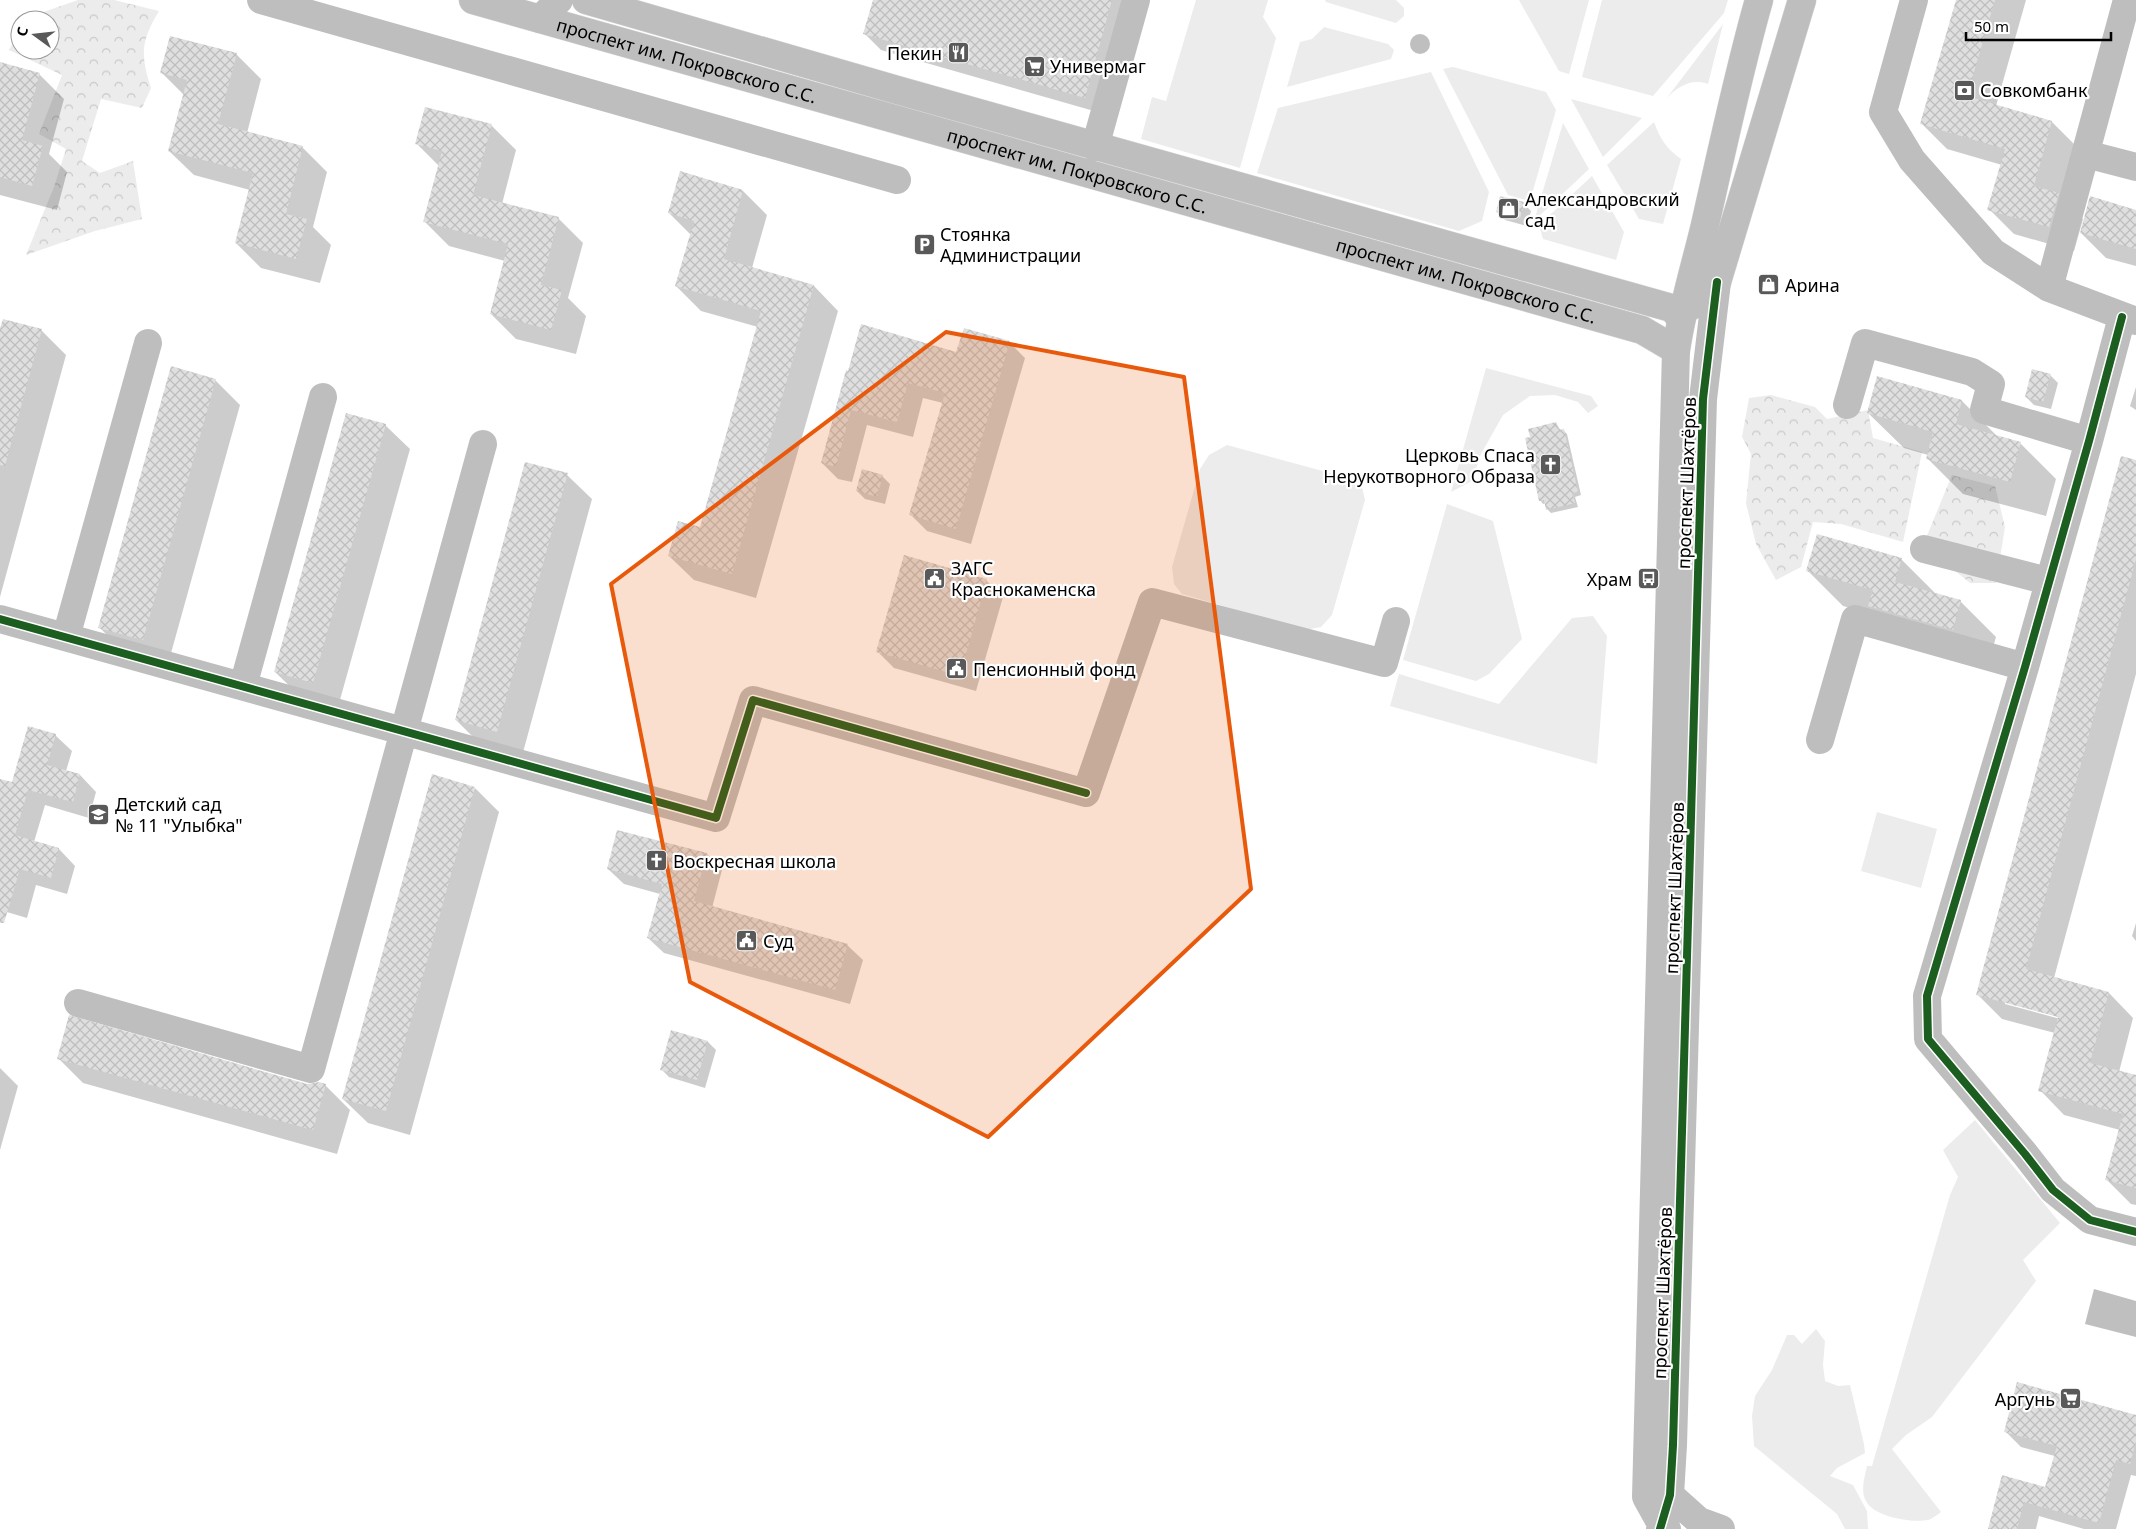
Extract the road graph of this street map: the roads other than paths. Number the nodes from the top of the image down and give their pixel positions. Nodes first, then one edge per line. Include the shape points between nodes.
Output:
1 (260, 0) edge
2 (473, 0) edge
3 (559, 0) edge
4 (586, 0) edge
5 (1136, 0) edge
6 (1758, 0) edge
7 (1802, 0) edge
8 (1914, 0) edge
9 (2127, 0) edge
10 (540, 18) junction
11 (1095, 147) junction
12 (2086, 154) junction
13 (2136, 167) edge
14 (897, 180) dead end
15 (1717, 282) junction
16 (2049, 288) junction
17 (1682, 312) junction
18 (2129, 319) edge
19 (1642, 330) junction
20 (148, 343) dead end
21 (1676, 350) junction
22 (1705, 377) junction
23 (323, 397) dead end
24 (1847, 405) dead end
25 (2089, 441) junction
26 (484, 444) dead end
27 (1924, 549) dead end
28 (2048, 581) junction
29 (0, 619) edge
30 (1396, 621) dead end
31 (66, 637) junction
32 (2025, 666) junction
33 (243, 686) junction
34 (404, 731) junction
35 (1820, 740) dead end
36 (78, 1003) dead end
37 (2136, 1232) edge
38 (1670, 1495) junction
39 (1663, 1527) edge
40 (1721, 1529) edge

1 - 14 street
2 - 10 street, проспект им. Покровского С.С.
3 - 10 street
4 - 11 street, проспект им. Покровского С.С.
5 - 11 street
6 - 17 street, проспект Шахтёров
7 - 15 street, проспект Шахтёров
8 - 16 street via 1882,112 1912,160 1992,252
9 - 12 street
10 - 19 street, проспект им. Покровского С.С.
11 - 17 street, проспект им. Покровского С.С.
12 - 13 street
12 - 16 street
15 - 17 street, проспект Шахтёров via 1698,302
15 - 22 street, проспект Шахтёров
16 - 18 street
17 - 19 street, проспект Шахтёров
17 - 21 street, проспект Шахтёров
17 - 22 street, проспект Шахтёров via 1697,342
18 - 25 street
19 - 21 street, проспект им. Покровского С.С.
20 - 31 street
21 - 39 street, проспект Шахтёров via 1646,1497
22 - 38 street, проспект Шахтёров
23 - 33 street
24 - 25 street via 1865,343 1972,372 1991,384 1984,410
25 - 28 street
26 - 34 street
27 - 28 street
28 - 32 street
29 - 31 street
30 - 34 street via 1384,663 1152,602 1086,794 753,700 716,818
31 - 33 street
32 - 35 street via 1856,619
32 - 37 street via 1927,996 1928,1039 2052,1190 2090,1220
33 - 34 street
34 - 36 street via 311,1069
38 - 39 street, проспект Шахтёров
38 - 40 street via 1699,1521

